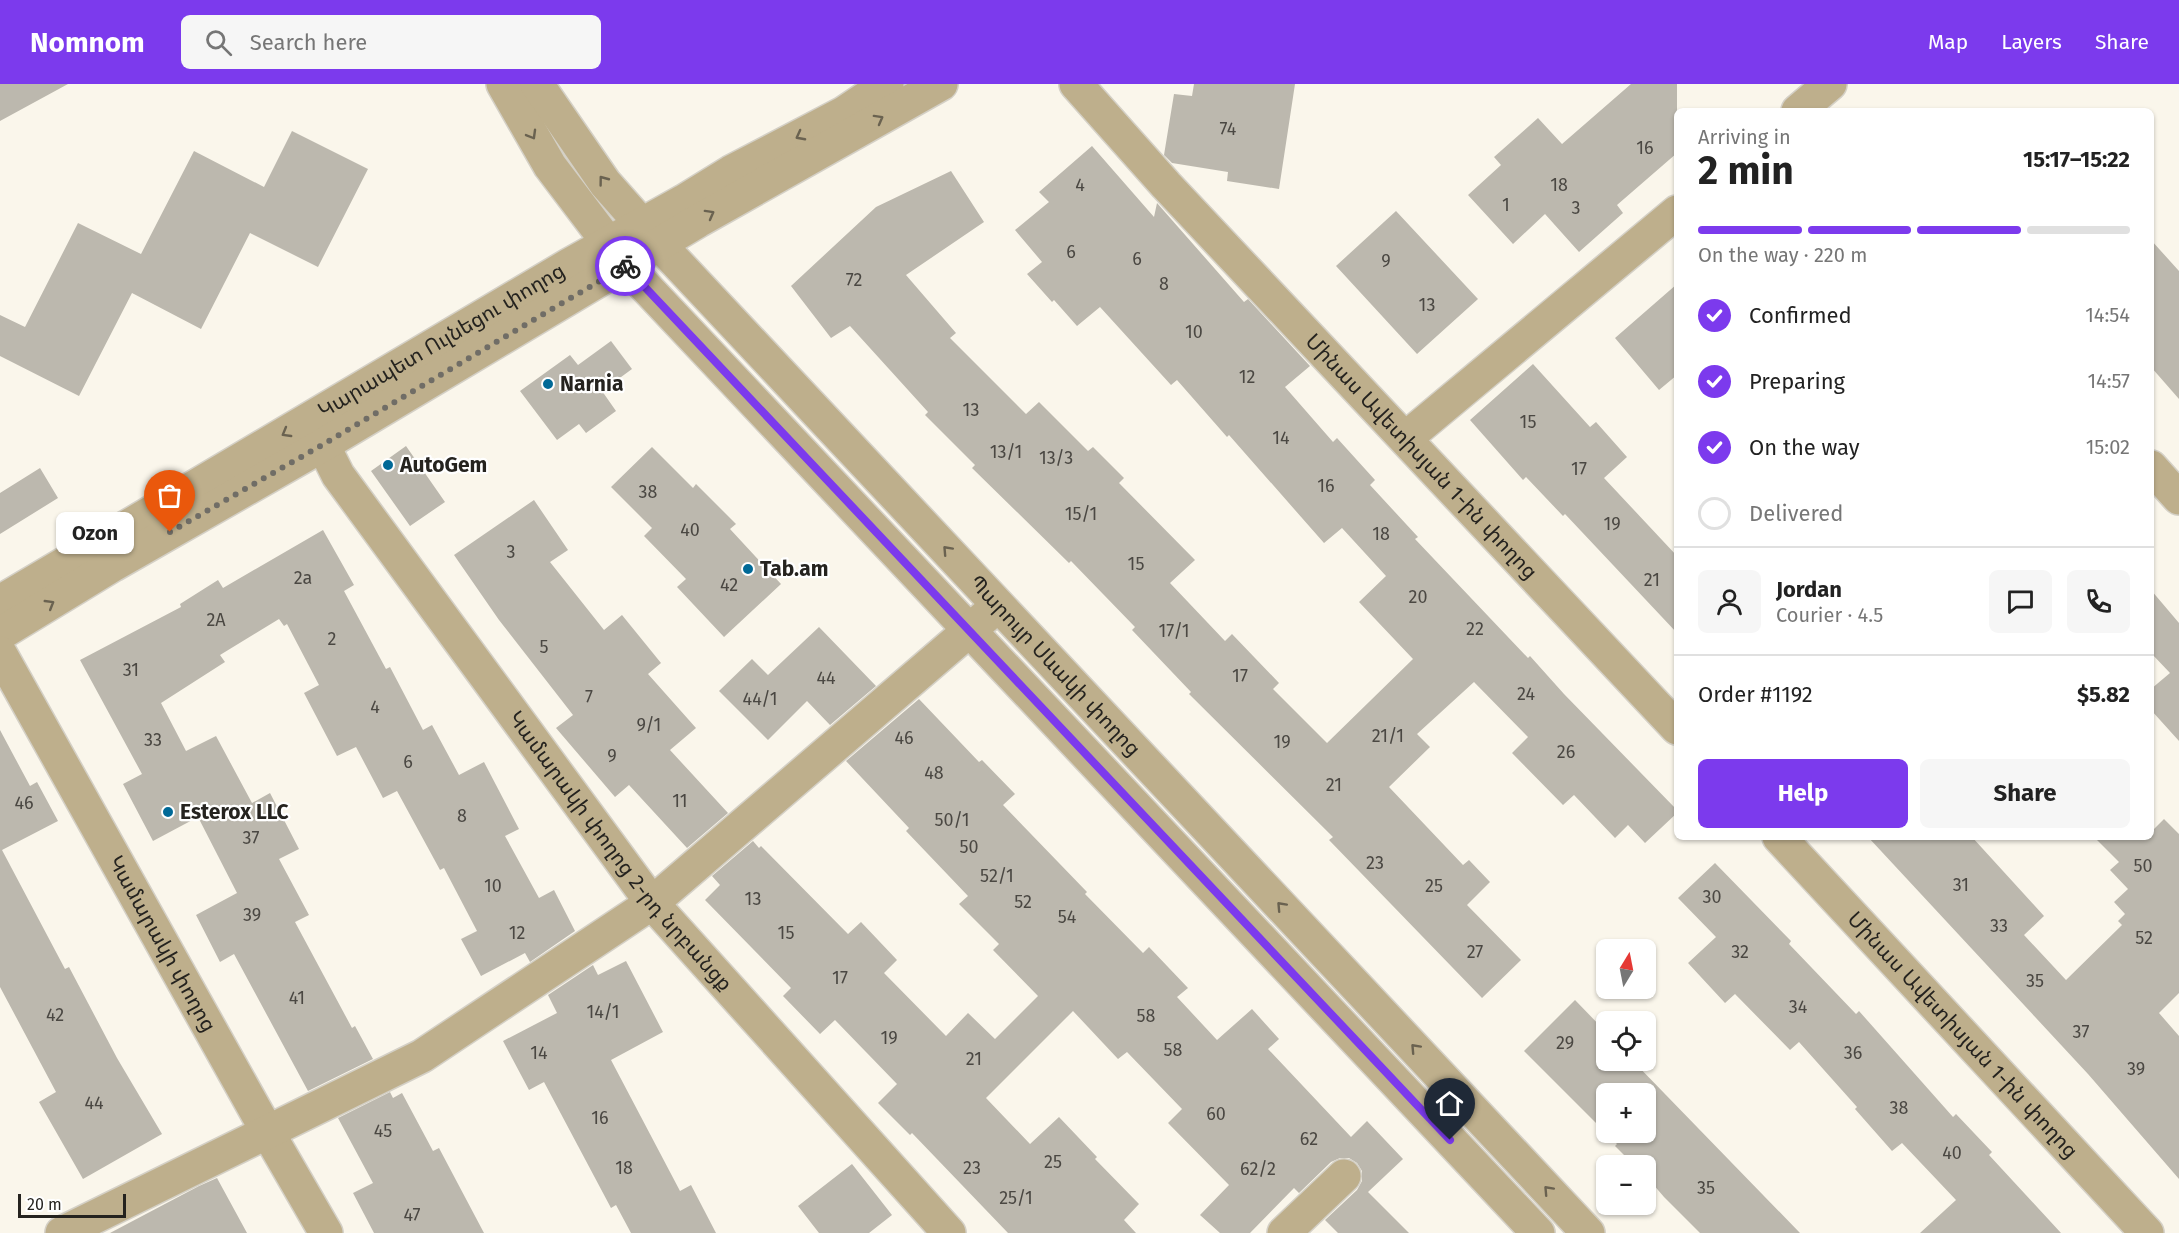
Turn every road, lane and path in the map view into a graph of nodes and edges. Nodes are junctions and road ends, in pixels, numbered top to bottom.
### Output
1 (503, 84) edge
2 (537, 84) edge
3 (886, 84) edge
4 (941, 84) edge
5 (1076, 84) edge
6 (1674, 215) edge
7 (650, 234) junction
8 (616, 254) junction
9 (1406, 438) junction
10 (322, 445) junction
11 (2154, 470) edge
12 (2179, 498) edge
13 (0, 602) edge
14 (998, 605) junction
15 (970, 630) junction
16 (0, 634) edge
17 (0, 653) edge
18 (1674, 725) edge
19 (1782, 840) edge
20 (652, 903) junction
21 (267, 1131) junction
22 (1344, 1176) dead end
23 (62, 1233) edge
24 (326, 1233) edge
25 (948, 1233) edge
26 (1284, 1233) edge
27 (1538, 1233) edge
28 (1588, 1233) edge
29 (2147, 1233) edge

1 -> 8 street, Պարույր Սևակի փողոց
7 -> 2 street, Պարույր Սևակի փողոց
3 -> 7 street, Կարապետ Ուլնեցու փողոց
7 -> 4 street, Կարապետ Ուլնեցու փողոց
5 - 9 street, Մինաս Ավետիսյան 1-ին փողոց
6 - 9 street
7 - 8 street, Կարապետ Ուլնեցու փողոց
14 -> 7 street, Պարույր Սևակի փողոց
8 - 10 street, Կարապետ Ուլնեցու փողոց
8 -> 13 street, Կարապետ Ուլնեցու փողոց
8 - 15 street, Պարույր Սևակի փողոց
9 - 18 street, Մինաս Ավետիսյան 1-ին փողոց
16 -> 10 street, Կարապետ Ուլնեցու փողոց
10 - 20 street, Կամարակի փողոց 2-րդ նրբանցք
11 - 12 street
14 - 15 street
28 -> 14 street, Պարույր Սևակի փողոց
15 - 20 street
15 - 27 street, Պարույր Սևակի փողոց
17 - 21 street, Կամարակի փողոց
19 - 29 street, Մինաս Ավետիսյան 1-ին փողոց
20 - 21 street
20 - 25 street, Կամարակի փողոց 2-րդ նրբանցք
21 - 23 street
21 - 24 street, Կամարակի փողոց
22 - 26 street

